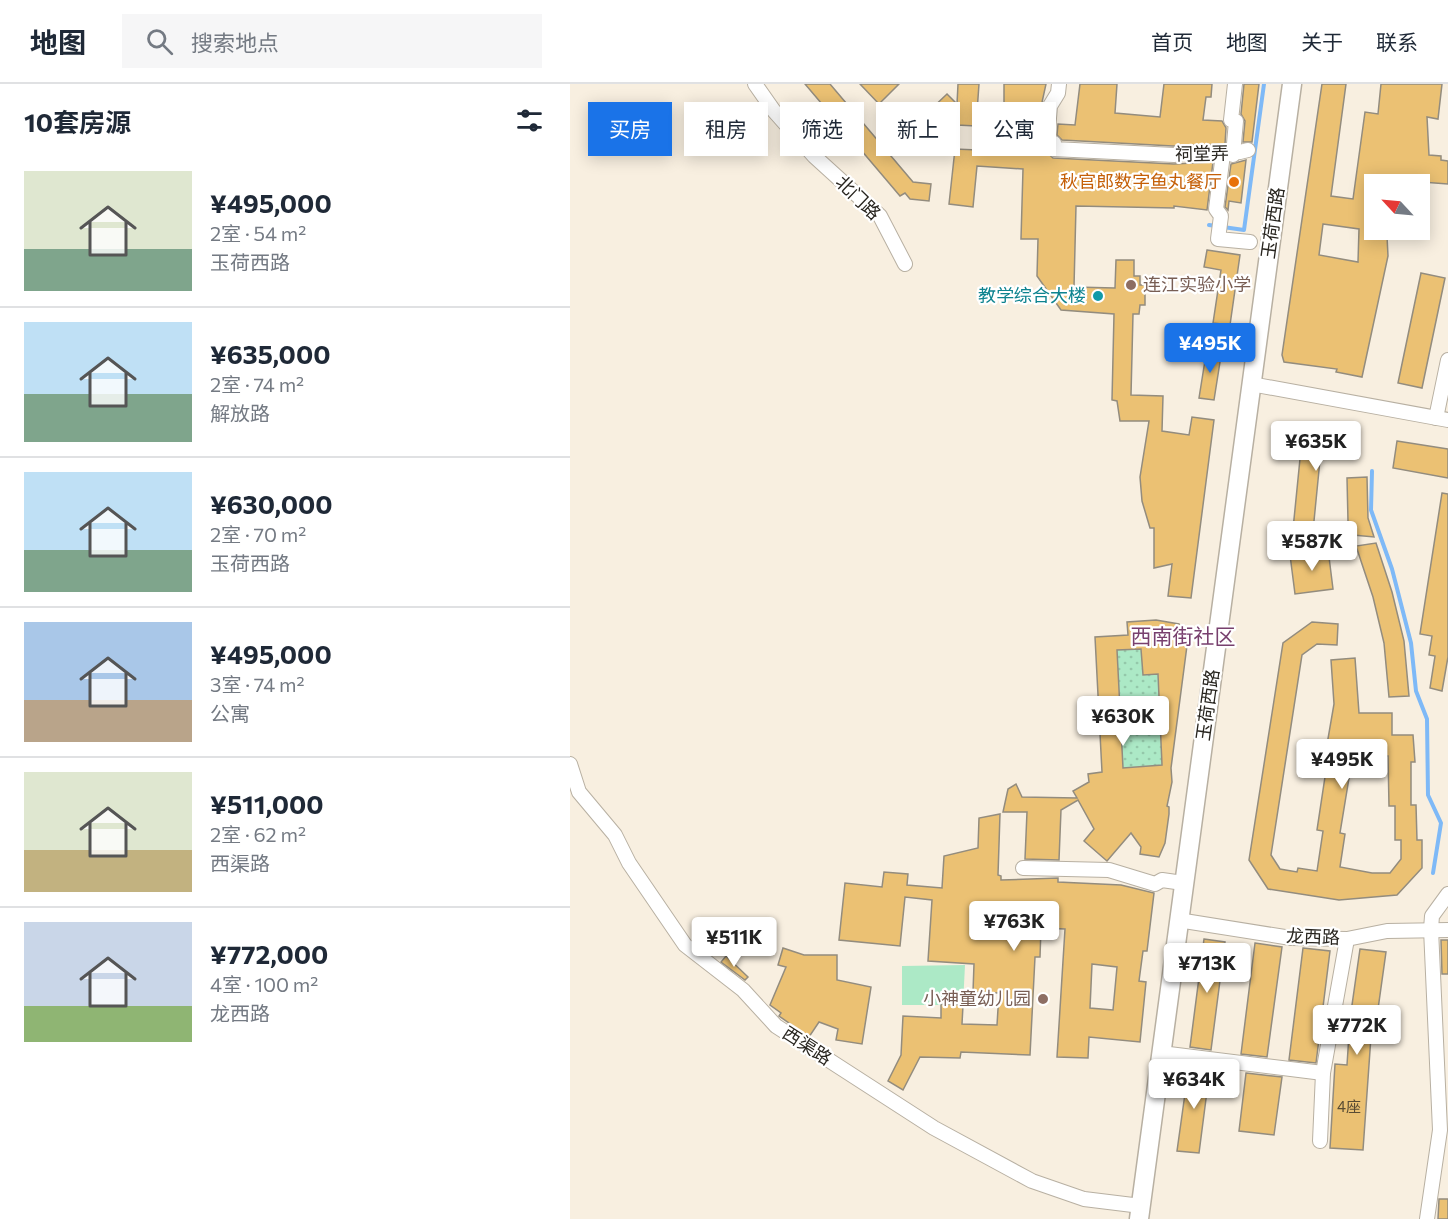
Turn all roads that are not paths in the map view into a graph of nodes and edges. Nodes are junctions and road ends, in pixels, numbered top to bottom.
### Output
1 (755, 84) edge
2 (1059, 84) edge
3 (1235, 84) edge
4 (1292, 84) edge
5 (1052, 102) edge
6 (1056, 149) edge
7 (1248, 150) dead end
8 (1228, 154) junction
9 (1250, 242) dead end
10 (905, 264) dead end
11 (1448, 360) edge
12 (1251, 384) junction
13 (1442, 419) edge
14 (570, 764) edge
15 (1023, 868) dead end
16 (1183, 883) junction
17 (1448, 894) edge
18 (1178, 920) junction
19 (1431, 929) junction
20 (1448, 930) edge
21 (1347, 939) junction
22 (1161, 1053) junction
23 (1323, 1073) junction
24 (1320, 1141) dead end
25 (1140, 1213) edge
26 (1427, 1219) edge

1 - 10 street, 北门路
2 - 5 street
3 - 8 street
4 - 12 main road, 玉荷西路
6 - 8 street, 祠堂弄
7 - 8 street, 祠堂弄
8 - 9 street
11 - 13 street
12 - 13 street
12 - 16 main road, 玉荷西路
14 - 25 street, 西渠路
15 - 16 street
16 - 18 main road, 玉荷西路
17 - 19 street
18 - 21 street, 龙西路
18 - 22 main road, 玉荷西路
19 - 20 street, 龙西路
19 - 21 street, 龙西路
19 - 26 street
21 - 23 street
22 - 23 street
22 - 25 main road, 玉荷西路
23 - 24 street

